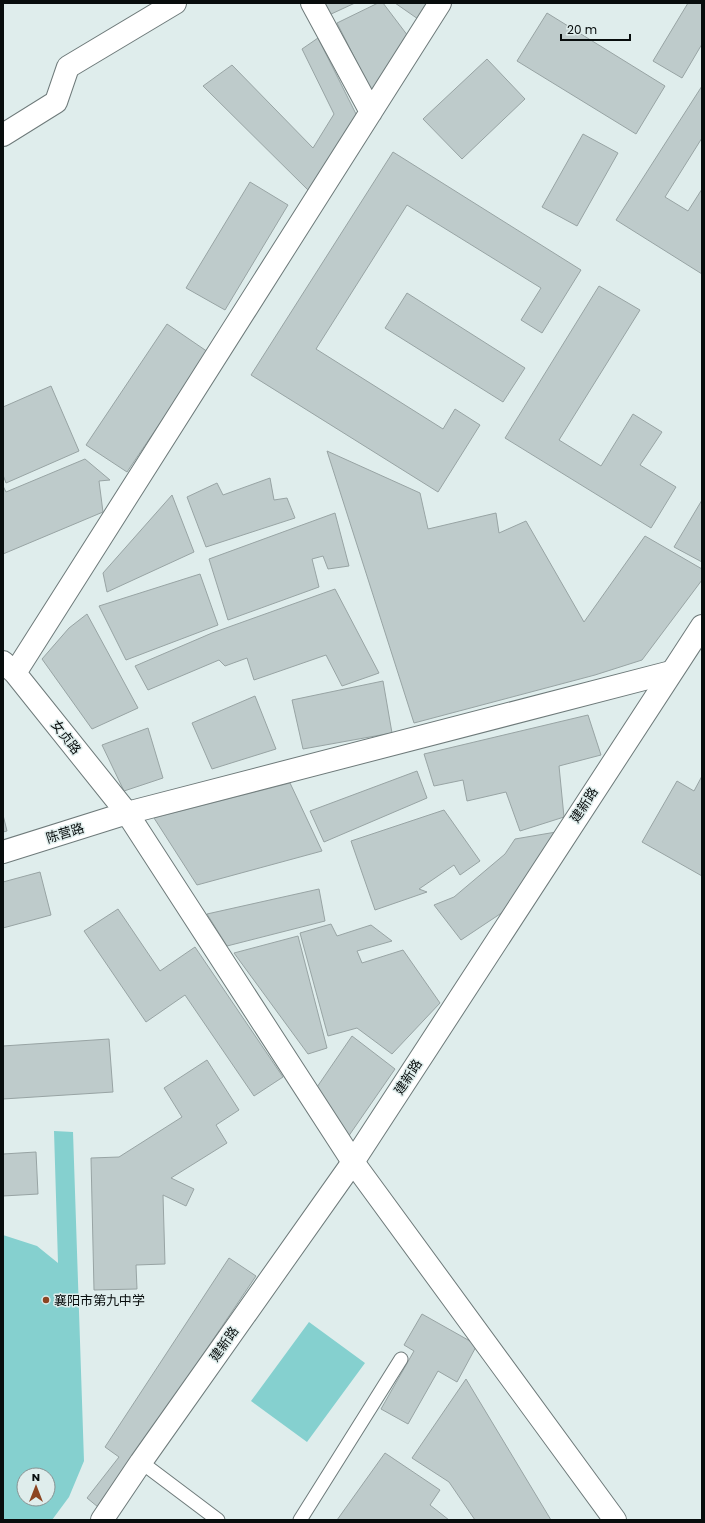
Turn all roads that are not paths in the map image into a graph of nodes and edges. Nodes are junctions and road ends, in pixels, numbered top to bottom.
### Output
1 (175, 3) edge
2 (312, 3) edge
3 (440, 3) edge
4 (371, 112) junction
5 (3, 135) edge
6 (702, 626) edge
7 (9, 667) edge
8 (671, 672) junction
9 (126, 813) junction
10 (3, 852) edge
11 (353, 1162) junction
12 (402, 1359) dead end
13 (141, 1462) junction
14 (102, 1520) edge
15 (218, 1520) edge
16 (300, 1520) edge
17 (615, 1520) edge

1 - 5 street
2 - 4 street
3 - 4 street
4 - 7 street
6 - 8 street, 建新路
7 - 9 street, 女贞路
8 - 9 street, 陈营路
8 - 11 street, 建新路
9 - 10 street, 陈营路
9 - 11 street, 女贞路
11 - 13 street, 建新路
11 - 17 street, 女贞路
12 - 16 lane
13 - 14 street, 建新路
13 - 15 lane

